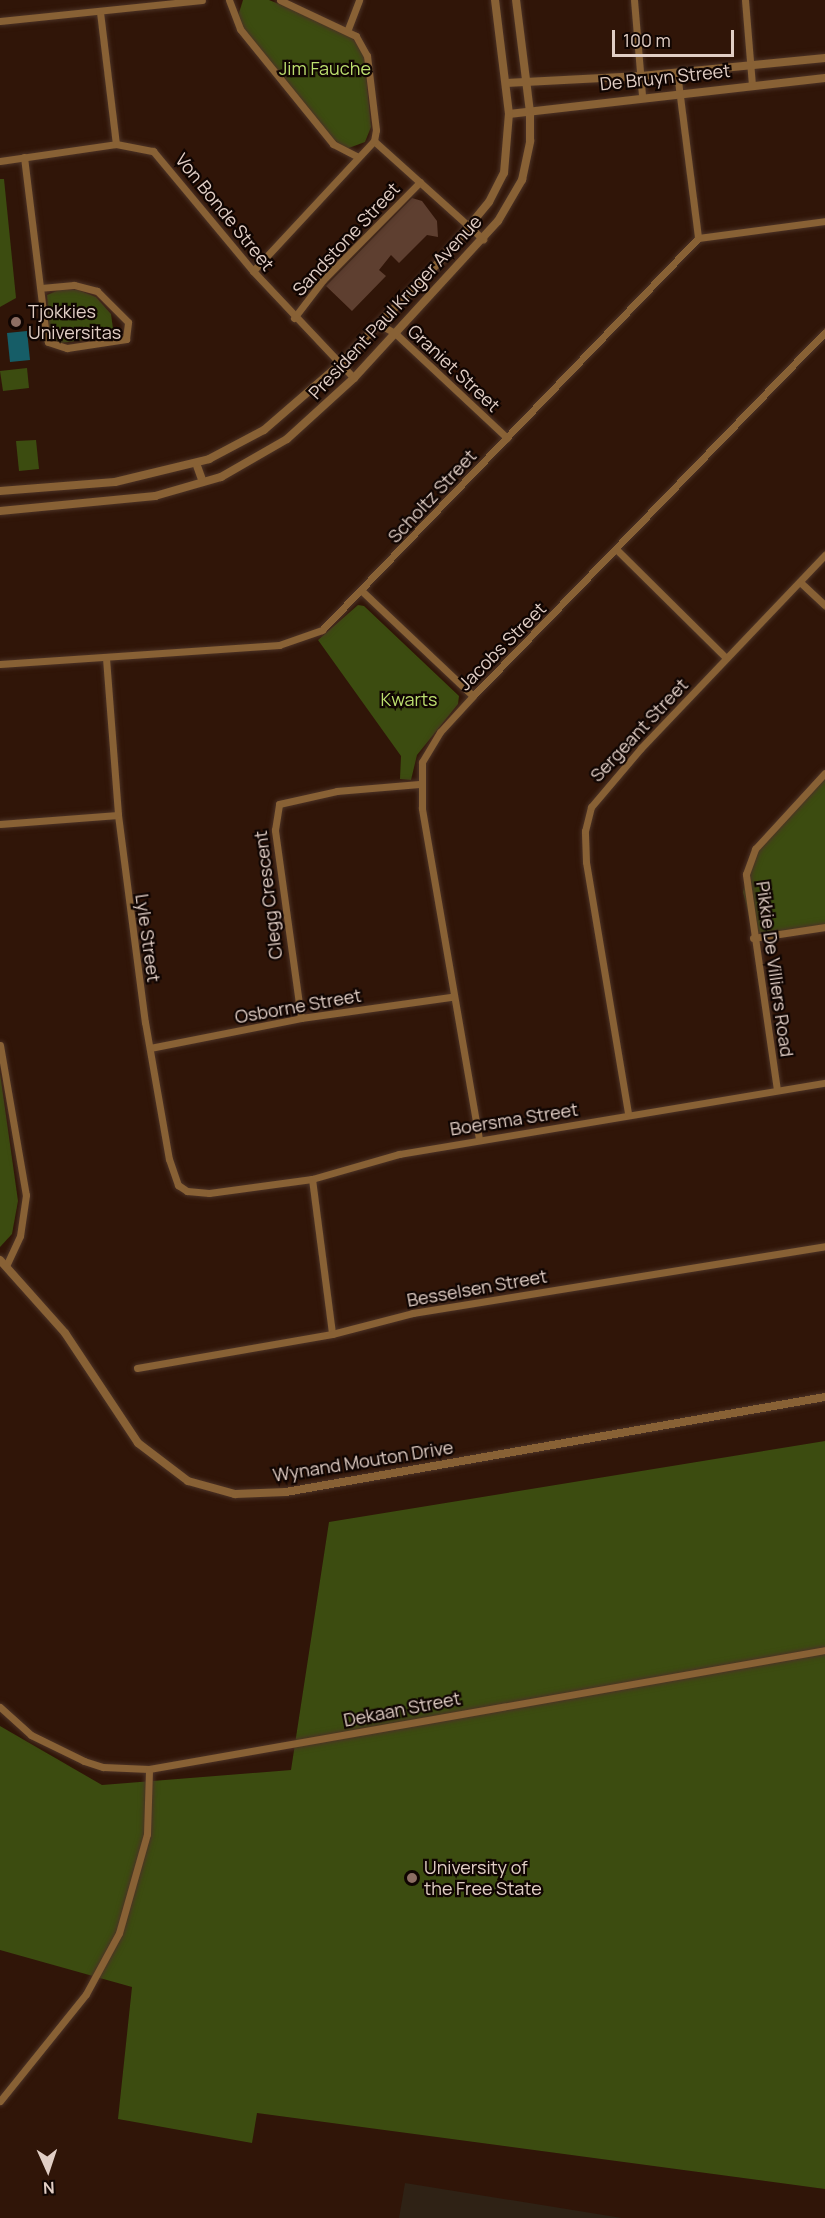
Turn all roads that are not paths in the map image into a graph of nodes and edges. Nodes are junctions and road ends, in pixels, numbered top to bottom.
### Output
1 (202, 0) edge
2 (229, 0) edge
3 (280, 0) edge
4 (359, 0) edge
5 (495, 0) edge
6 (516, 0) edge
7 (634, 0) edge
8 (745, 0) edge
9 (100, 12) junction
10 (0, 21) edge
11 (348, 29) junction
12 (825, 58) edge
13 (750, 66) junction
14 (677, 73) junction
15 (641, 76) junction
16 (825, 78) edge
17 (506, 83) junction
18 (529, 84) junction
19 (752, 85) junction
20 (680, 92) junction
21 (642, 96) junction
22 (530, 112) junction
23 (509, 114) junction
24 (374, 141) junction
25 (116, 144) junction
26 (357, 156) junction
27 (24, 157) junction
28 (0, 161) edge
29 (420, 182) junction
30 (825, 221) edge
31 (467, 229) junction
32 (698, 238) junction
33 (483, 239) junction
34 (253, 271) junction
35 (41, 288) junction
36 (294, 318) junction
37 (379, 324) junction
38 (825, 332) edge
39 (396, 334) junction
40 (339, 365) junction
41 (354, 378) junction
42 (507, 438) junction
43 (196, 463) junction
44 (203, 482) junction
45 (0, 491) edge
46 (0, 511) edge
47 (618, 551) junction
48 (825, 555) edge
49 (800, 582) junction
50 (363, 592) junction
51 (825, 605) edge
52 (106, 658) junction
53 (726, 658) junction
54 (0, 664) edge
55 (473, 696) junction
56 (825, 773) edge
57 (419, 784) junction
58 (118, 815) junction
59 (0, 824) edge
60 (825, 927) edge
61 (753, 938) junction
62 (451, 997) junction
63 (301, 1018) junction
64 (0, 1045) edge
65 (150, 1048) junction
66 (825, 1083) edge
67 (777, 1090) junction
68 (628, 1113) junction
69 (479, 1139) junction
70 (312, 1179) junction
71 (209, 1193) joint
72 (825, 1246) edge
73 (3, 1263) edge
74 (332, 1334) junction
75 (137, 1368) dead end
76 (825, 1397) edge
77 (825, 1650) edge
78 (0, 1707) edge
79 (149, 1769) junction
80 (0, 2101) edge

1 - 9 street
2 - 26 street
3 - 11 street
4 - 11 street
5 - 17 street, President Paul Kruger Avenue
6 - 18 street, President Paul Kruger Avenue
7 - 15 street
8 - 13 street
9 - 10 street
9 - 25 street
11 - 24 street
12 - 13 street, De Bruyn Street
13 - 14 street, De Bruyn Street
13 - 19 street
14 - 15 street, De Bruyn Street
14 - 20 street
15 - 18 street, De Bruyn Street
15 - 21 street
16 - 19 street, De Bruyn Street
17 - 18 street, De Bruyn Street
17 - 23 street, President Paul Kruger Avenue
18 - 22 street, President Paul Kruger Avenue
19 - 20 street, De Bruyn Street
20 - 21 street, De Bruyn Street
20 - 32 street
21 - 22 street, De Bruyn Street
22 - 23 street, De Bruyn Street
22 - 33 street, President Paul Kruger Avenue
23 - 31 street, President Paul Kruger Avenue
24 - 26 street
24 - 29 street
25 - 27 street, Von Bonde Street
25 - 34 street, Von Bonde Street
26 - 34 street
27 - 28 street, Von Bonde Street
27 - 35 street
29 - 31 street
29 - 36 street, Sandstone Street
30 - 32 street
31 - 33 street
31 - 37 street, President Paul Kruger Avenue
32 - 42 street, Scholtz Street
33 - 39 street, President Paul Kruger Avenue
34 - 36 street, Von Bonde Street
35 - 35 street
36 - 40 street, Von Bonde Street
37 - 39 street, Graniet Street
37 - 40 street, President Paul Kruger Avenue
38 - 47 street, Jacobs Street
39 - 41 street, President Paul Kruger Avenue
39 - 42 street, Graniet Street
40 - 41 street, Von Bonde Street
40 - 43 street, President Paul Kruger Avenue
41 - 44 street, President Paul Kruger Avenue
42 - 50 street, Scholtz Street
43 - 44 street
43 - 45 street, President Paul Kruger Avenue
44 - 46 street, President Paul Kruger Avenue
47 - 53 street
47 - 55 street, Jacobs Street
48 - 49 street, Sergeant Street
49 - 51 street
49 - 53 street, Sergeant Street
50 - 52 street, Scholtz Street
50 - 55 street
52 - 54 street, Scholtz Street
52 - 58 street, Lyle Street
53 - 68 street, Sergeant Street
55 - 57 street, Jacobs Street
56 - 61 street, Pikkie De Villiers Road
57 - 62 street, Jacobs Street
57 - 63 street, Clegg Crescent
58 - 59 street
58 - 65 street, Lyle Street
60 - 61 street
61 - 67 street, Pikkie De Villiers Road
62 - 63 street, Osborne Street
62 - 69 street, Jacobs Street
63 - 65 street, Osborne Street
64 - 73 street, Wynand Mouton Drive
65 - 71 street, Lyle Street
66 - 67 street, Boersma Street
67 - 68 street, Boersma Street
68 - 69 street, Boersma Street
69 - 70 street, Boersma Street
70 - 71 street, Boersma Street
70 - 74 street
72 - 74 street, Besselsen Street
73 - 76 street, Wynand Mouton Drive
74 - 75 street, Besselsen Street
77 - 79 street, Dekaan Street
78 - 79 street, Dekaan Street
79 - 80 street

